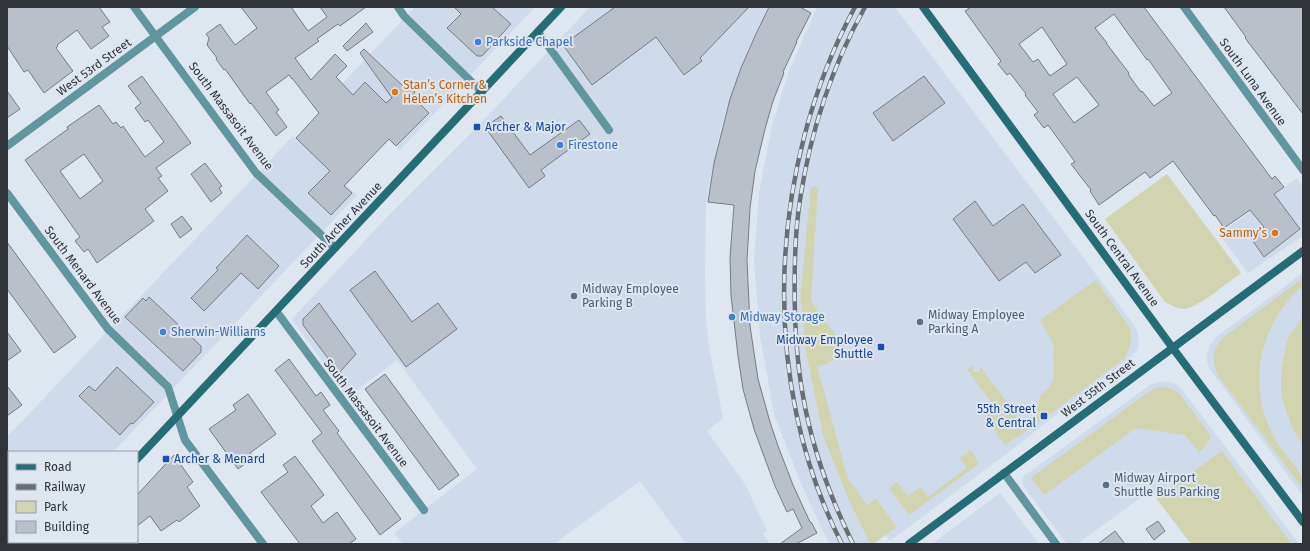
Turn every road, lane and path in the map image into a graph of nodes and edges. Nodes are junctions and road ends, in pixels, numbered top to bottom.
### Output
1 (134, 7) edge
2 (195, 7) edge
3 (398, 7) edge
4 (561, 7) edge
5 (1184, 7) edge
6 (927, 8) edge
7 (538, 32) junction
8 (156, 36) junction
9 (482, 92) junction
10 (610, 130) dead end
11 (7, 146) edge
12 (1303, 170) edge
13 (7, 193) edge
14 (335, 248) junction
15 (1303, 251) edge
16 (276, 311) junction
17 (1172, 347) junction
18 (178, 416) junction
19 (138, 458) edge
20 (1004, 473) junction
21 (424, 510) dead end
22 (1303, 522) edge
23 (262, 544) edge
24 (909, 544) edge
25 (1056, 544) edge

1 - 8 street, South Massasoit Avenue
2 - 8 street, West 53rd Street
3 - 9 street
4 - 7 main road, South Archer Avenue
5 - 12 street, South Luna Avenue
6 - 17 main road, South Central Avenue
7 - 9 main road, South Archer Avenue
7 - 10 street
8 - 11 street, West 53rd Street
8 - 14 street, South Massasoit Avenue
9 - 14 main road, South Archer Avenue
13 - 18 street, South Menard Avenue
14 - 16 main road, South Archer Avenue
15 - 17 main road, West 55th Street
16 - 18 main road, South Archer Avenue
16 - 21 street, South Massasoit Avenue
17 - 20 main road, West 55th Street
17 - 22 main road, South Central Avenue
18 - 19 main road, South Archer Avenue
18 - 23 street, South Menard Avenue
20 - 24 main road, West 55th Street
20 - 25 street

